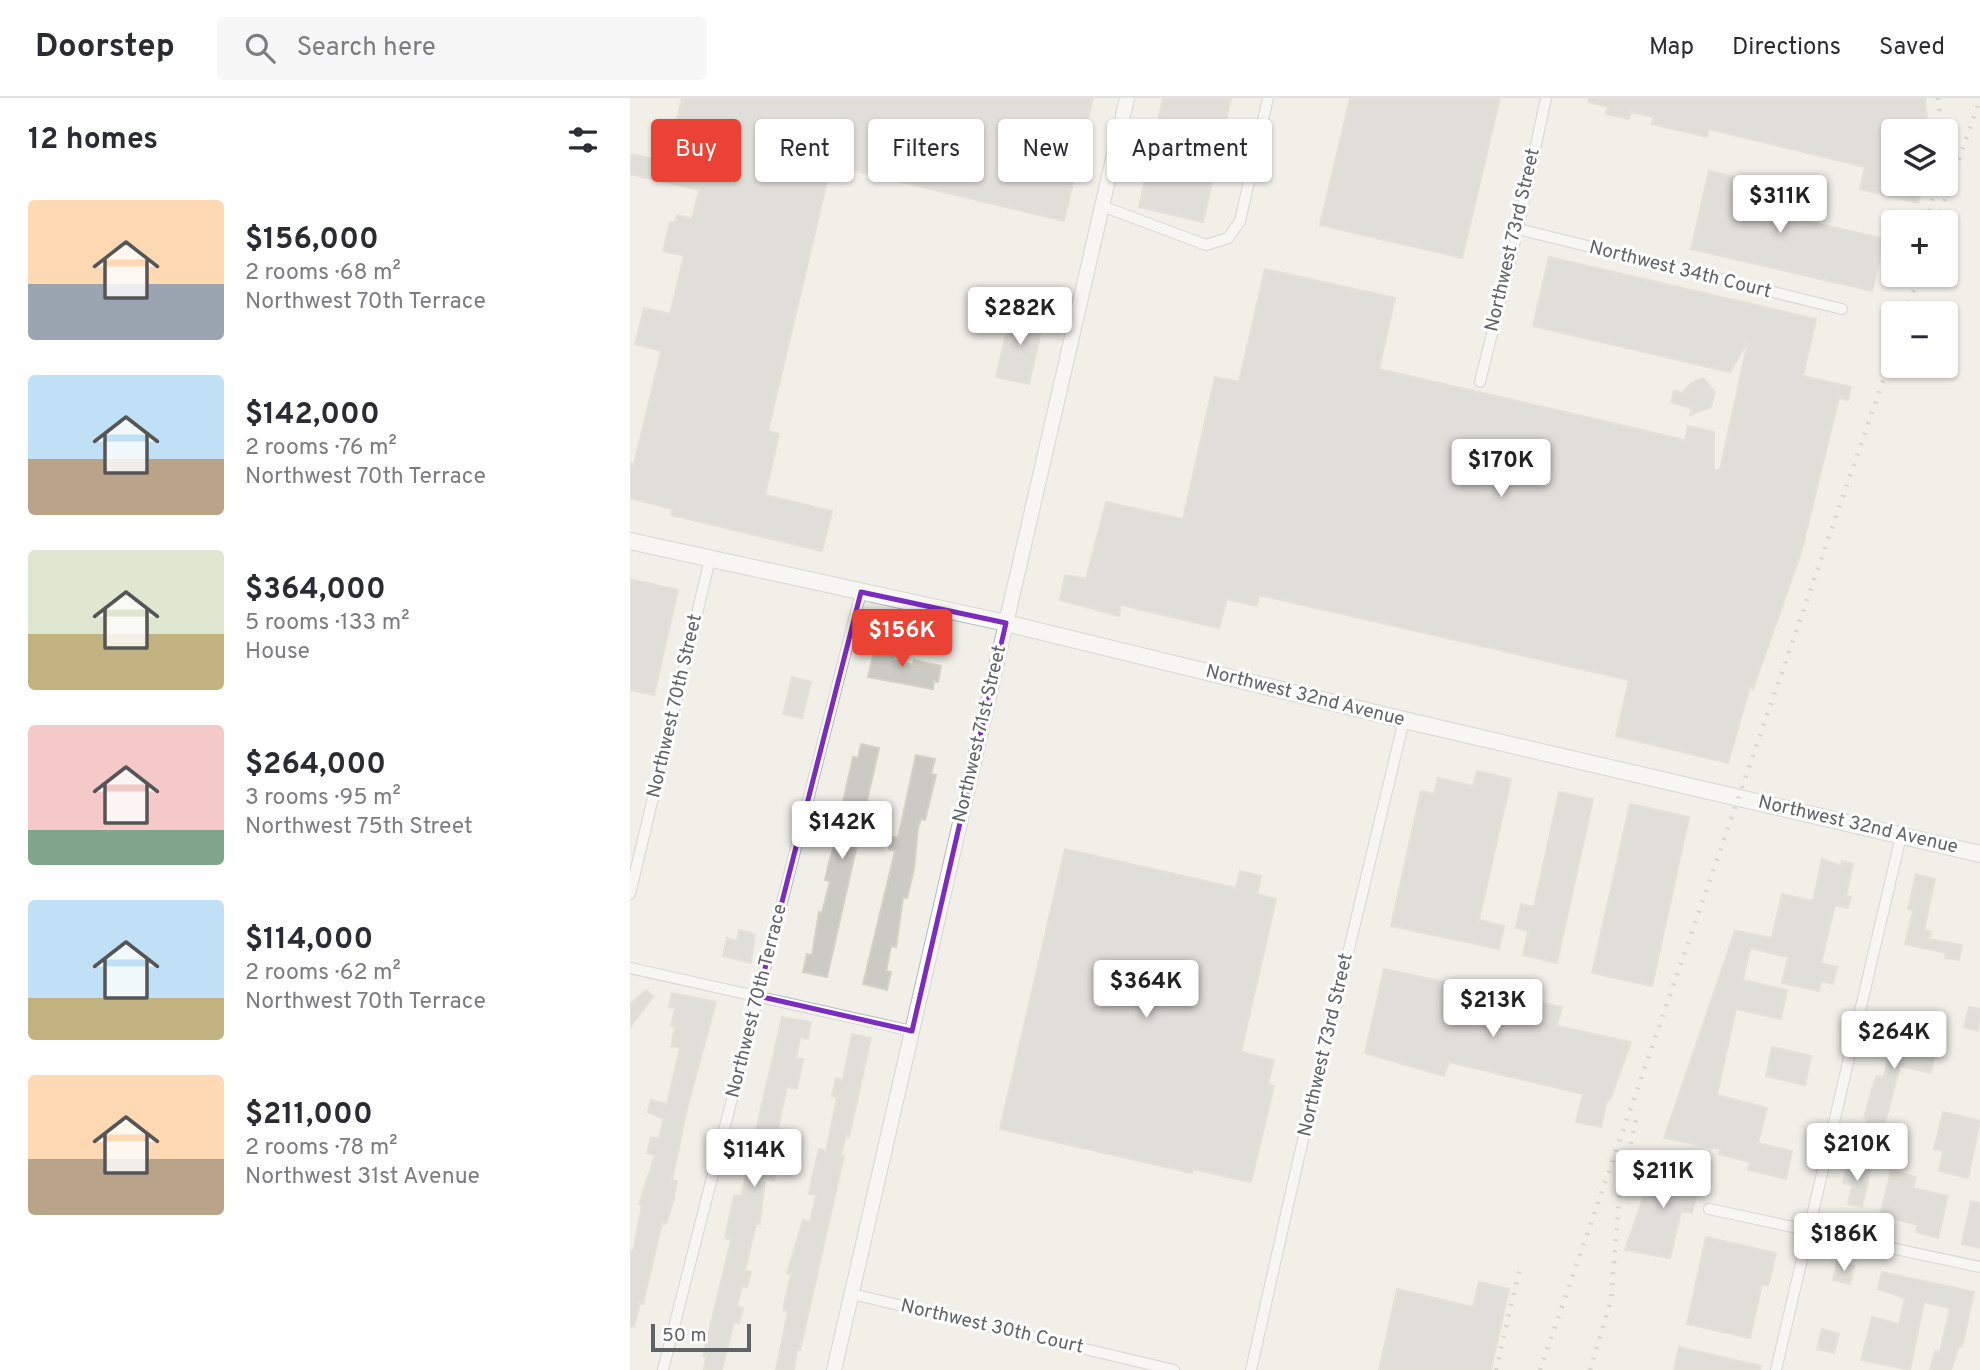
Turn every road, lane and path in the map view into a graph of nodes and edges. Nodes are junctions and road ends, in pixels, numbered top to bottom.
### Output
1 (1127, 98) edge
2 (1268, 98) edge
3 (1546, 98) edge
4 (1102, 206) junction
5 (1518, 229) junction
6 (1842, 309) dead end
7 (1480, 382) dead end
8 (630, 541) edge
9 (710, 559) junction
10 (861, 592) junction
11 (1006, 624) junction
12 (1404, 720) junction
13 (1901, 836) junction
14 (1980, 854) edge
15 (630, 894) edge
16 (630, 968) edge
17 (758, 996) junction
18 (912, 1031) junction
19 (1709, 1209) dead end
20 (1808, 1232) junction
21 (1980, 1267) edge
22 (852, 1294) junction
23 (663, 1370) edge
24 (834, 1370) edge
25 (1174, 1370) edge
26 (1251, 1370) edge
27 (1776, 1370) edge

1 - 4 street, Northwest 71st Street
2 - 4 street
3 - 5 street, Northwest 73rd Street
4 - 11 street, Northwest 71st Street
5 - 6 street, Northwest 34th Court
5 - 7 street, Northwest 73rd Street
8 - 9 main road, Northwest 32nd Avenue
9 - 10 main road, Northwest 32nd Avenue
9 - 15 street, Northwest 70th Street
10 - 11 main road, Northwest 32nd Avenue
10 - 17 street, Northwest 70th Terrace
11 - 12 main road, Northwest 32nd Avenue
11 - 18 street, Northwest 71st Street
12 - 13 main road, Northwest 32nd Avenue
12 - 26 street, Northwest 73rd Street
13 - 14 main road, Northwest 32nd Avenue
13 - 20 street
16 - 17 street
17 - 18 street
17 - 23 street, Northwest 70th Terrace
18 - 22 street, Northwest 71st Street
19 - 20 street
20 - 21 street
20 - 27 street
22 - 24 street, Northwest 71st Street
22 - 25 street, Northwest 30th Court

